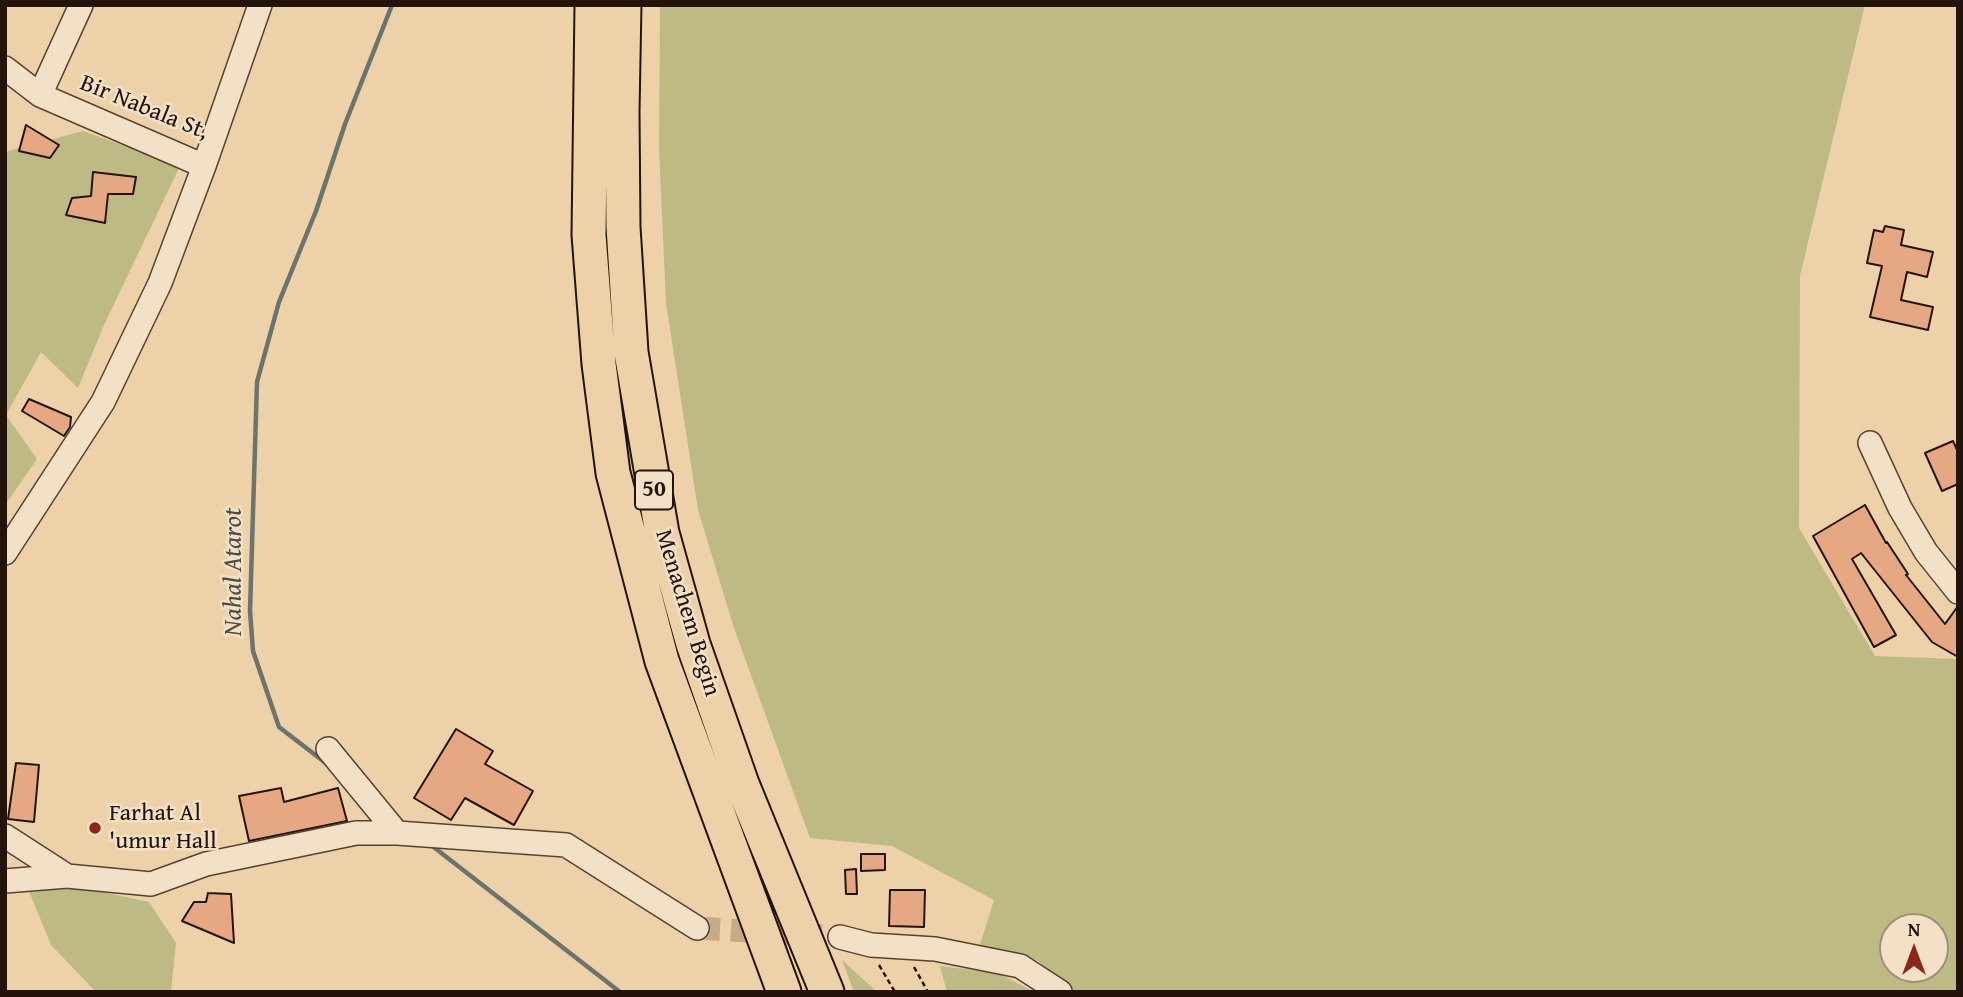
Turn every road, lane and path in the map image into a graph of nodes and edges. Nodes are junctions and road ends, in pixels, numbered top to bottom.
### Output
1 (81, 5) edge
2 (260, 5) edge
3 (592, 5) edge
4 (624, 5) edge
5 (7, 73) edge
6 (40, 94) junction
7 (204, 166) junction
8 (1870, 443) dead end
9 (5, 553) edge
10 (1958, 592) edge
11 (328, 749) dead end
12 (397, 833) junction
13 (5, 836) edge
14 (67, 876) junction
15 (5, 881) edge
16 (745, 926) dead end
17 (697, 928) tunnel mouth
18 (840, 937) tunnel mouth
19 (871, 945) junction
20 (902, 947) junction
21 (769, 992) edge
22 (784, 992) edge
23 (827, 992) edge
24 (895, 992) edge
25 (928, 992) edge
26 (1060, 992) edge

1 - 6 street, Bir Nabala St,
2 - 7 street, Bir Nabala St,
3 - 22 highway, Menachem Begin / 50
4 - 23 highway, Menachem Begin / 50
5 - 6 street
6 - 7 street, Bir Nabala St,
7 - 9 street
8 - 10 street
11 - 12 street
12 - 14 street
12 - 17 street
13 - 14 street
14 - 15 street
16 - 21 street
18 - 19 street
19 - 20 street
19 - 24 path
20 - 25 path
20 - 26 street

